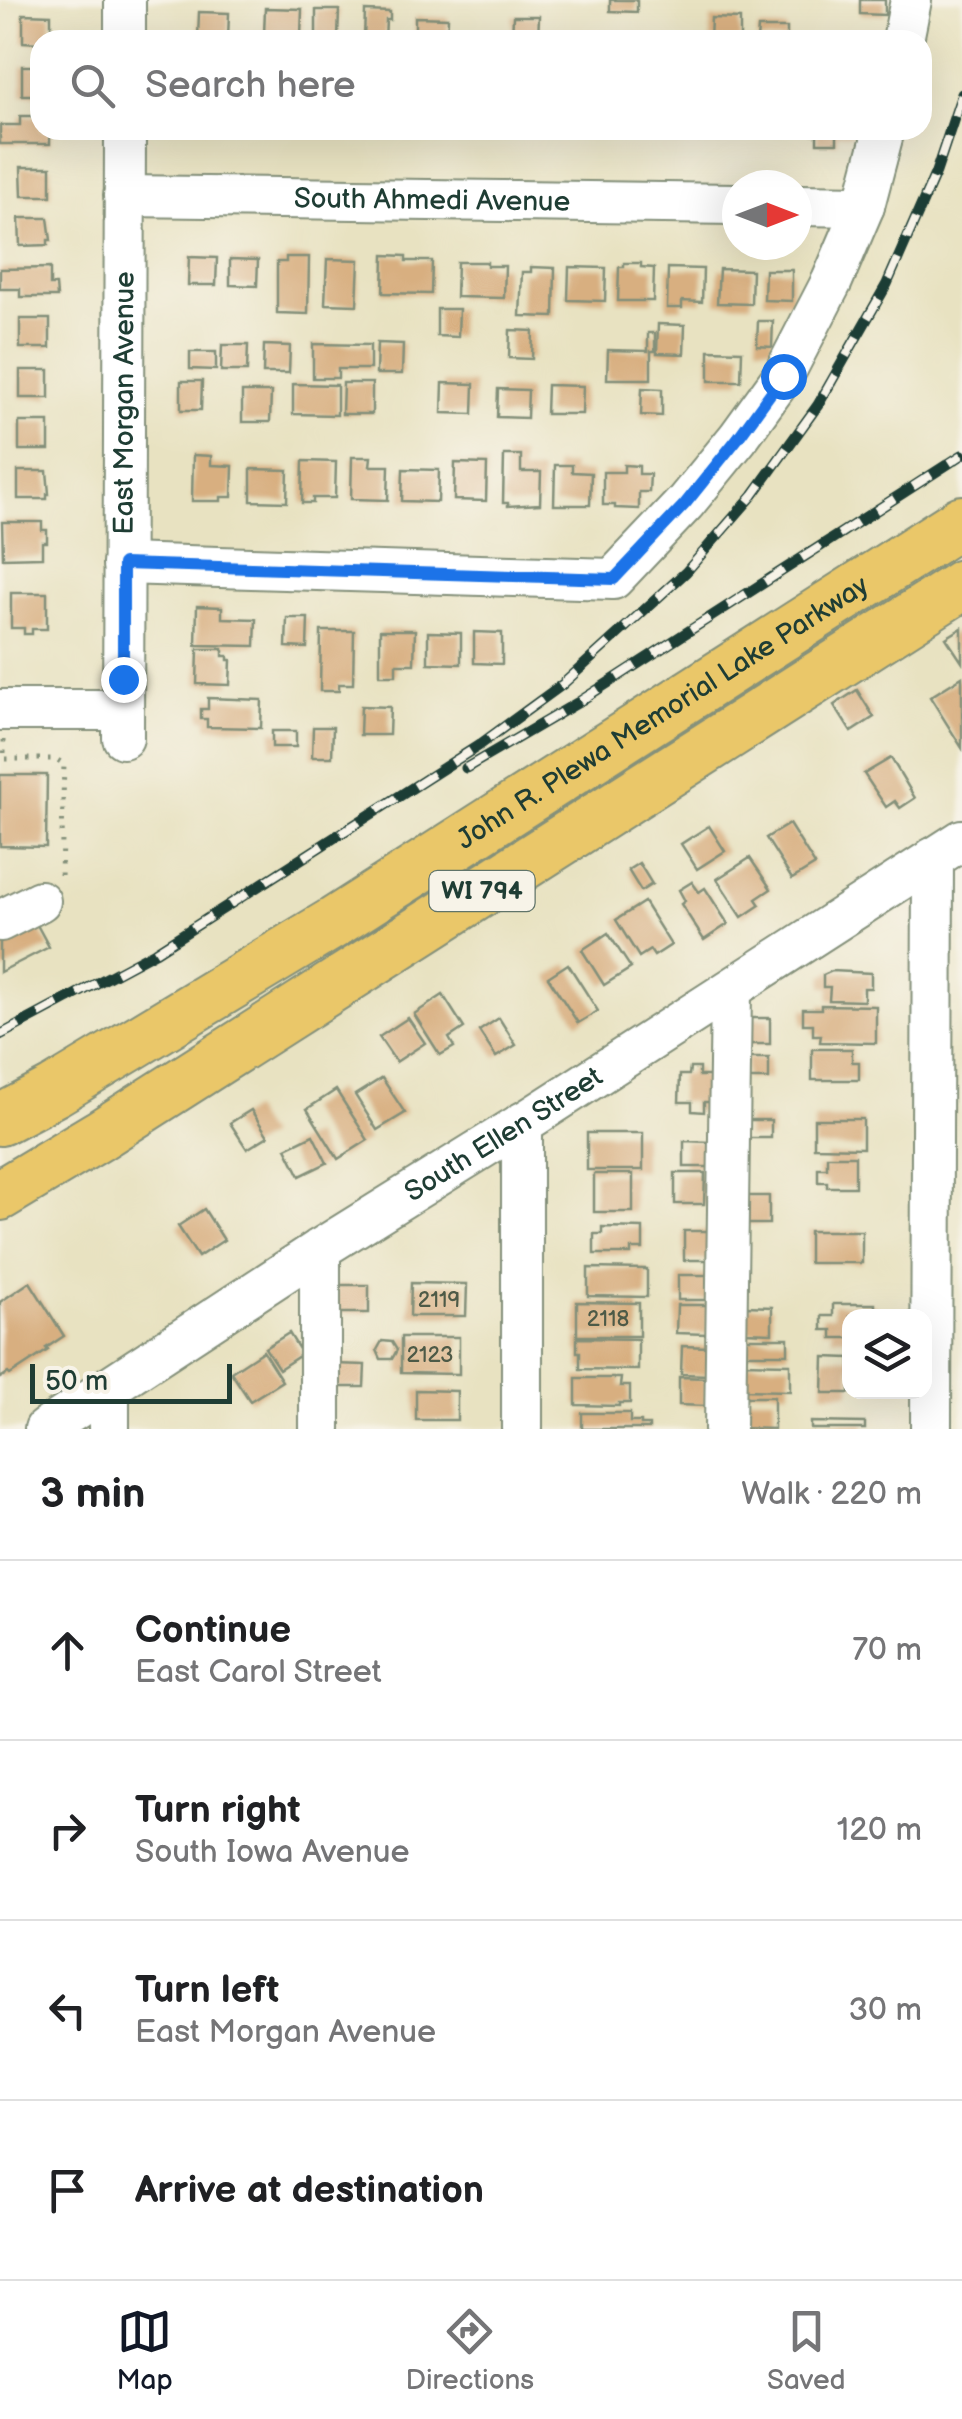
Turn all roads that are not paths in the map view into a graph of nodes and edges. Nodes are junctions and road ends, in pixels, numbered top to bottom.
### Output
1 (125, 0) edge
2 (911, 0) edge
3 (125, 30) edge
4 (905, 30) edge
5 (124, 140) edge
6 (881, 140) edge
7 (124, 196) junction
8 (722, 204) edge
9 (812, 205) edge
10 (864, 206) junction
11 (962, 521) edge
12 (123, 564) junction
13 (962, 585) edge
14 (2, 710) edge
15 (947, 849) edge
16 (40, 901) road end
17 (0, 921) edge
18 (731, 990) junction
19 (948, 1043) edge
20 (0, 1120) edge
21 (522, 1123) junction
22 (0, 1195) edge
23 (320, 1249) junction
24 (109, 1388) junction
25 (45, 1429) edge
26 (109, 1429) edge
27 (320, 1429) edge
28 (522, 1429) edge
29 (725, 1429) edge
30 (930, 1429) edge

1 - 3 street
2 - 4 street
5 - 7 street, East Morgan Avenue
6 - 10 street
7 - 8 street, South Ahmedi Avenue
7 - 12 street, East Morgan Avenue
9 - 10 street
10 - 12 street
11 - 20 main road, John R. Plewa Memorial Lake Parkway / WI 794
12 - 14 street, East Morgan Avenue
13 - 22 main road, John R. Plewa Memorial Lake Parkway / WI 794
15 - 18 street, South Ellen Street
15 - 19 street
16 - 17 street
18 - 21 street, South Ellen Street
18 - 29 street
19 - 30 street
21 - 23 street, South Ellen Street
21 - 28 street
23 - 24 street, South Ellen Street
23 - 27 street
24 - 25 street, South Ellen Street
24 - 26 street

